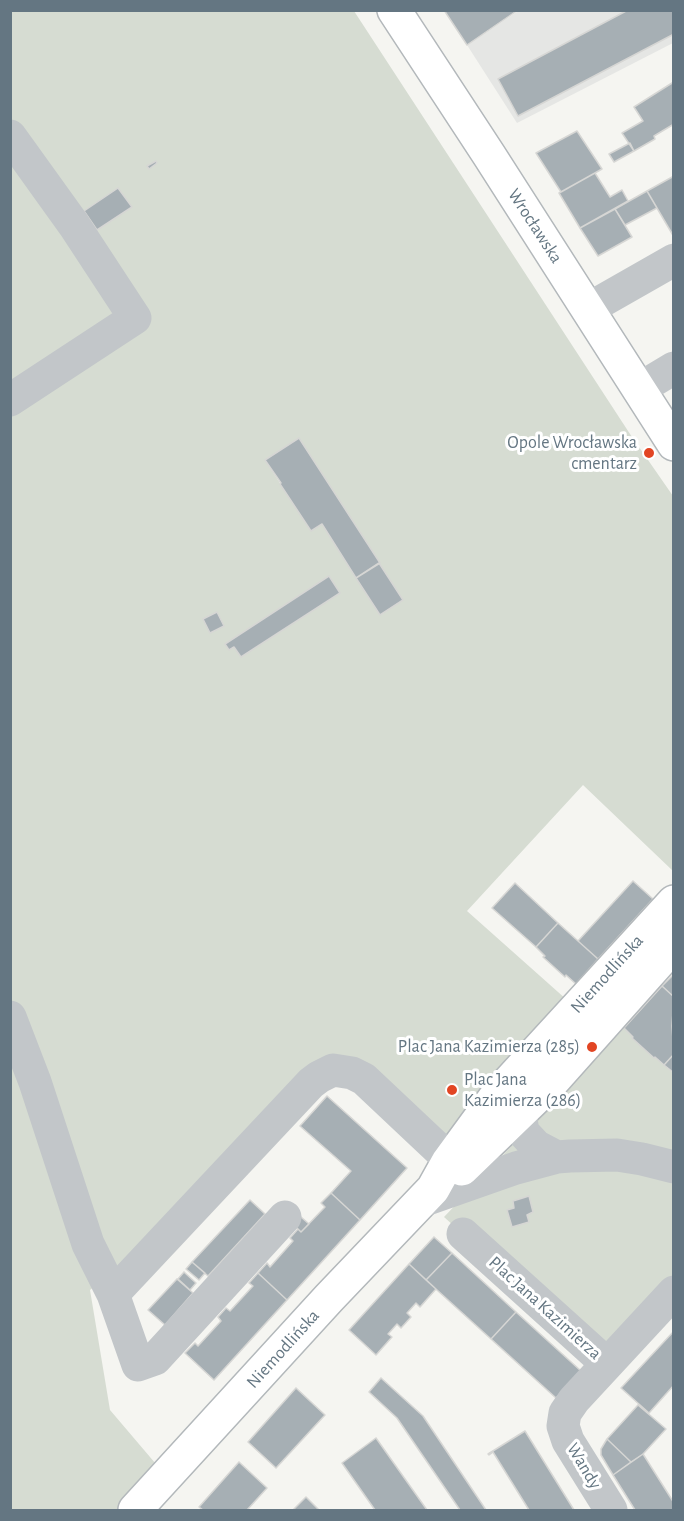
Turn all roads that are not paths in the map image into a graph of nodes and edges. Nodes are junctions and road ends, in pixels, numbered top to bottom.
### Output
1 (394, 10) edge
2 (10, 136) edge
3 (674, 260) edge
4 (588, 309) junction
5 (674, 368) edge
6 (639, 389) junction
7 (10, 400) edge
8 (674, 444) edge
9 (674, 902) edge
10 (674, 945) edge
11 (10, 1017) edge
12 (520, 1113) junction
13 (557, 1157) junction
14 (450, 1160) junction
15 (674, 1167) edge
16 (428, 1195) junction
17 (285, 1217) dead end
18 (463, 1234) dead end
19 (674, 1292) edge
20 (113, 1294) junction
21 (607, 1364) junction
22 (135, 1510) edge
23 (611, 1510) edge

1 - 4 main road, Wrocławska
2 - 7 street
3 - 4 street
4 - 6 main road, Wrocławska
5 - 6 street
6 - 8 main road, Wrocławska
9 - 14 main road, Niemodlińska
10 - 12 main road, Niemodlińska
11 - 20 street
12 - 13 street
12 - 16 main road, Niemodlińska
13 - 15 street
13 - 16 street
14 - 16 main road, Niemodlińska
14 - 20 street
16 - 22 main road, Niemodlińska
17 - 20 street
18 - 21 street, Plac Jana Kazimierza
19 - 21 street, Plac Jana Kazimierza
21 - 23 street, Wandy

